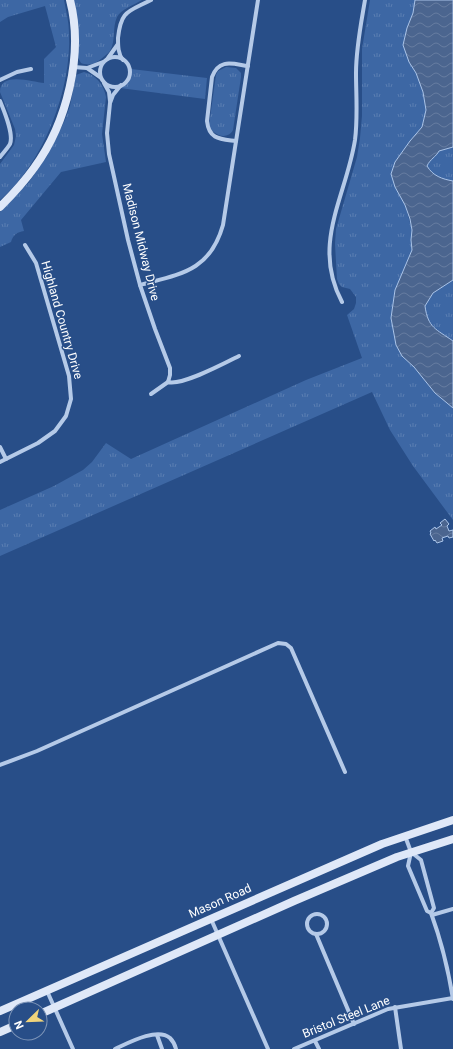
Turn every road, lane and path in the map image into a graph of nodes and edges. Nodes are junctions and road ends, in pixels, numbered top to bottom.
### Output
1 (70, 0) edge
2 (151, 0) edge
3 (258, 0) edge
4 (366, 0) edge
5 (118, 43) junction
6 (106, 60) junction
7 (124, 61) junction
8 (248, 66) junction
9 (73, 67) junction
10 (87, 68) junction
11 (31, 69) dead end
12 (0, 80) edge
13 (103, 80) junction
14 (122, 85) junction
15 (0, 101) edge
16 (110, 103) junction
17 (236, 141) junction
18 (0, 157) edge
19 (0, 207) edge
20 (25, 245) dead end
21 (140, 285) junction
22 (342, 302) dead end
23 (239, 356) dead end
24 (168, 382) junction
25 (151, 394) dead end
26 (0, 447) edge
27 (6, 459) junction
28 (0, 462) edge
29 (0, 765) edge
30 (345, 772) dead end
31 (453, 820) edge
32 (405, 836) junction
33 (453, 839) edge
34 (411, 852) junction
35 (453, 909) edge
36 (432, 914) junction
37 (211, 919) junction
38 (316, 934) junction
39 (218, 935) junction
40 (47, 991) junction
41 (453, 998) edge
42 (394, 1007) junction
43 (55, 1008) junction
44 (0, 1011) edge
45 (48, 1011) edge
46 (354, 1024) junction
47 (157, 1035) junction
48 (315, 1040) junction
49 (73, 1049) edge
50 (116, 1049) edge
51 (162, 1049) edge
52 (176, 1049) edge
53 (268, 1049) edge
54 (294, 1049) edge
55 (319, 1049) edge
56 (401, 1049) edge

1 - 9 main road
2 - 5 street
3 - 8 street
4 - 22 street
5 - 6 street
5 - 7 street
6 - 7 street
6 - 10 street
6 - 13 street
7 - 14 street
8 - 17 street
8 - 17 street
9 - 10 street
9 - 19 main road
10 - 13 street
11 - 12 street
13 - 14 street
13 - 16 street, Madison Midway Drive
14 - 16 street, Madison Midway Drive
15 - 18 street
16 - 21 street, Madison Midway Drive
17 - 21 street
20 - 27 street, Highland Country Drive
21 - 24 street, Madison Midway Drive
23 - 24 street
24 - 25 street
26 - 27 street
27 - 28 street, Highland Country Drive
29 - 30 street
31 - 32 main road, Mason Road
32 - 34 street
32 - 37 main road, Mason Road
33 - 34 main road
34 - 36 street
34 - 36 street
34 - 39 main road
35 - 36 street
36 - 41 street
37 - 39 street
37 - 40 main road, Mason Road
38 - 38 street
38 - 46 street
39 - 43 main road
39 - 53 street
40 - 43 street
40 - 44 main road, Mason Road
41 - 42 street, Bristol Steel Lane
42 - 46 street, Bristol Steel Lane
42 - 56 street
43 - 45 main road
43 - 49 street
46 - 48 street, Bristol Steel Lane
47 - 50 street
47 - 51 street
47 - 52 street
48 - 54 street, Bristol Steel Lane
48 - 55 street

